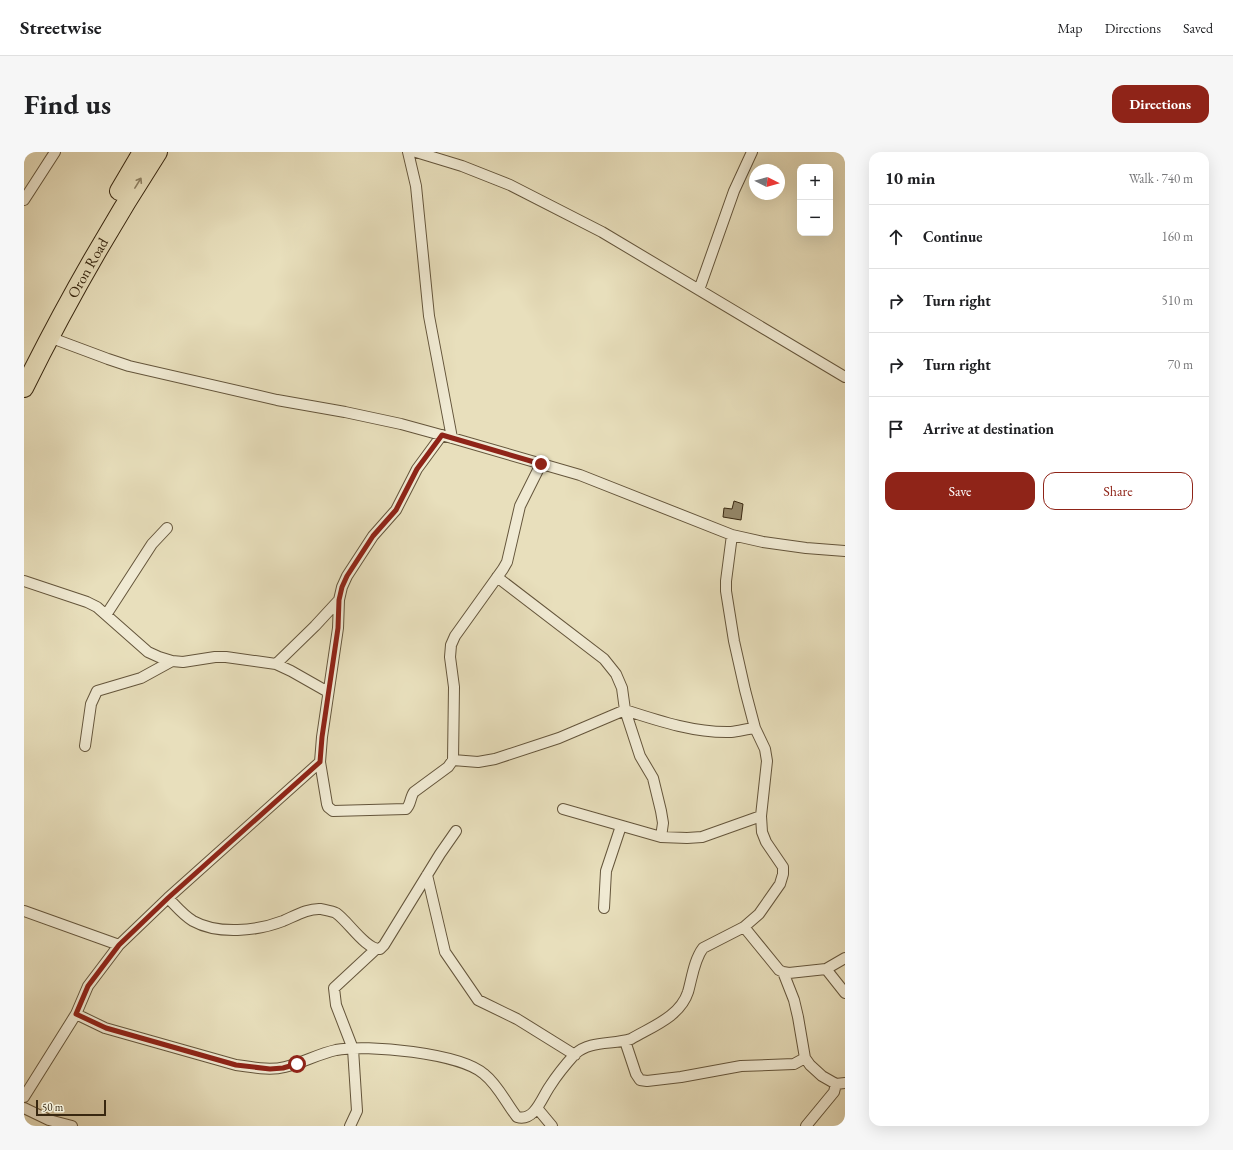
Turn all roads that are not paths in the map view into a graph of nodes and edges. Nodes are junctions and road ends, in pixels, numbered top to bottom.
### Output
1 (55, 152) edge
2 (142, 152) edge
3 (158, 152) edge
4 (408, 152) edge
5 (416, 152) edge
6 (752, 152) edge
7 (24, 200) edge
8 (699, 290) junction
9 (49, 337) junction
10 (24, 362) edge
11 (845, 377) edge
12 (24, 388) edge
13 (442, 435) junction
14 (452, 438) junction
15 (541, 464) junction
16 (167, 528) dead end
17 (732, 535) junction
18 (845, 551) edge
19 (498, 578) junction
20 (24, 581) edge
21 (339, 600) junction
22 (106, 615) junction
23 (172, 661) junction
24 (276, 664) junction
25 (328, 692) junction
26 (625, 710) junction
27 (755, 728) junction
28 (85, 746) dead end
29 (453, 760) junction
30 (320, 762) junction
31 (563, 810) dead end
32 (761, 816) junction
33 (621, 826) junction
34 (456, 831) dead end
35 (661, 837) junction
36 (427, 875) junction
37 (168, 898) junction
38 (604, 908) dead end
39 (24, 911) edge
40 (744, 927) junction
41 (119, 945) junction
42 (376, 950) junction
43 (845, 958) edge
44 (826, 969) junction
45 (783, 972) junction
46 (845, 993) edge
47 (76, 1014) junction
48 (625, 1041) junction
49 (353, 1049) junction
50 (575, 1055) junction
51 (805, 1058) junction
52 (841, 1083) edge
53 (24, 1097) edge
54 (24, 1108) edge
55 (537, 1108) junction
56 (520, 1122) edge
57 (72, 1126) edge
58 (350, 1126) edge
59 (552, 1126) edge
60 (806, 1126) edge

1 - 7 street
2 - 10 highway
9 -> 3 highway, Oron Road
4 - 14 street
5 - 8 street
6 - 8 street
8 - 11 street
9 - 12 highway, Oron Road
9 - 13 street
13 - 14 street
13 - 21 street
14 - 15 street
15 - 17 street
15 - 19 street
16 - 22 street
17 - 18 street
17 - 27 street
19 - 26 street
19 - 29 street
20 - 22 street
21 - 24 street
21 - 25 street
22 - 23 street
23 - 24 street
23 - 28 street
24 - 25 street
25 - 30 street
26 - 27 street
26 - 29 street
26 - 35 street
27 - 32 street
29 - 30 street
30 - 37 street
31 - 33 street
32 - 35 street
32 - 40 street
33 - 35 street
33 - 38 street
34 - 36 street
36 - 42 street
36 - 50 street
37 - 41 street
37 - 42 street
39 - 41 street
40 - 45 street
40 - 48 street
41 - 47 street
42 - 49 street
43 - 44 street
44 - 45 street
44 - 46 street
45 - 51 street
47 - 49 street
47 - 53 street
48 - 50 street
48 - 51 street
49 - 56 street
49 - 58 street
50 - 55 street
51 - 52 street
52 - 60 street
54 - 57 street
55 - 56 street
55 - 59 street

